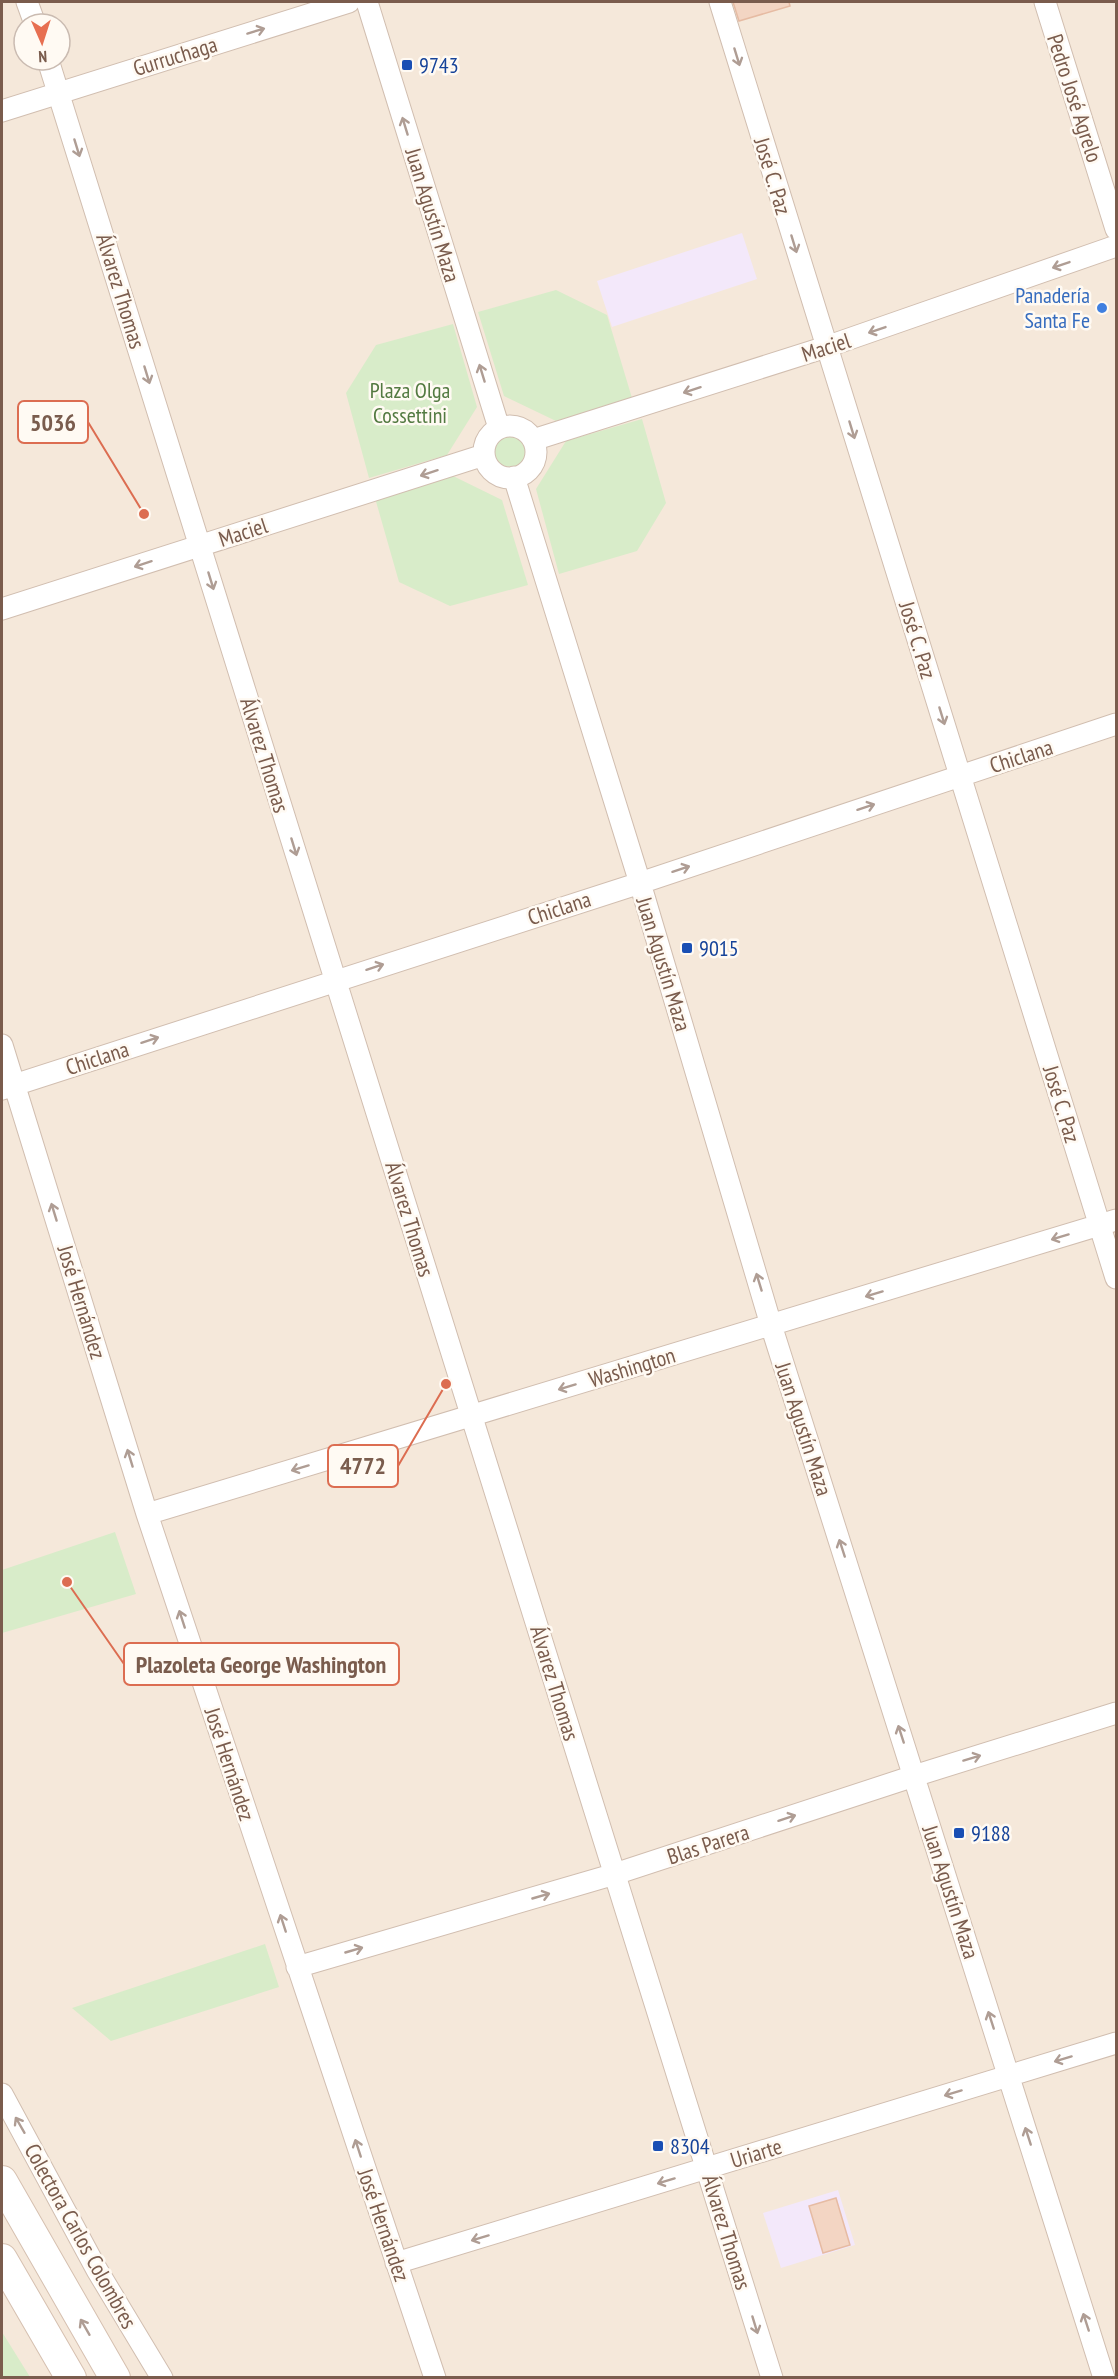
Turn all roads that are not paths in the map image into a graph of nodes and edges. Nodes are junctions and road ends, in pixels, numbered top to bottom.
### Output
1 (348, 2) edge
2 (367, 2) edge
3 (720, 2) edge
4 (1045, 2) edge
5 (52, 72) edge
6 (60, 92) junction
7 (2, 111) edge
8 (1116, 229) edge
9 (1116, 246) edge
10 (826, 347) junction
11 (499, 428) junction
12 (533, 440) junction
13 (484, 455) junction
14 (514, 477) junction
15 (200, 545) junction
16 (2, 609) edge
17 (1116, 724) edge
18 (960, 776) junction
19 (639, 883) junction
20 (336, 980) junction
21 (2, 1045) edge
22 (8, 1087) edge
23 (1108, 1223) edge
24 (1116, 1278) edge
25 (771, 1325) junction
26 (471, 1415) junction
27 (147, 1514) junction
28 (1116, 1713) edge
29 (914, 1776) junction
30 (615, 1874) junction
31 (297, 1967) junction
32 (1116, 2043) edge
33 (1009, 2076) junction
34 (2, 2094) edge
35 (707, 2169) junction
36 (2, 2181) edge
37 (2, 2259) edge
38 (396, 2263) junction
39 (1102, 2374) edge
40 (71, 2378) edge
41 (115, 2378) edge
42 (162, 2378) edge
43 (435, 2378) edge
44 (772, 2378) edge

6 -> 1 street, Gurruchaga
11 -> 2 street, Juan Agustín Maza
3 -> 10 street, José C. Paz
4 - 8 street, Pedro José Agrelo
5 - 6 street, Álvarez Thomas
6 - 7 street, Gurruchaga
6 -> 15 street, Álvarez Thomas
9 -> 10 street, Maciel
10 -> 12 street, Maciel
10 -> 18 street, José C. Paz
11 - 12 street
11 - 13 street
12 - 14 street
13 - 14 street
13 -> 15 street, Maciel
14 - 19 street, Juan Agustín Maza
15 -> 16 street, Maciel
15 -> 20 street, Álvarez Thomas
17 - 18 street, Chiclana
19 -> 18 street, Chiclana
18 - 23 street, José C. Paz
20 -> 19 street, Chiclana
25 -> 19 street, Juan Agustín Maza
22 -> 20 street, Chiclana
20 - 26 street, Álvarez Thomas
21 - 22 street, José Hernández
27 -> 22 street, José Hernández
23 - 24 street, José C. Paz
23 -> 25 street, Washington
25 -> 26 street, Washington
29 -> 25 street, Juan Agustín Maza
26 -> 27 street, Washington
26 - 30 street, Álvarez Thomas
31 -> 27 street, José Hernández
29 -> 28 street, Blas Parera
30 -> 29 street, Blas Parera
33 -> 29 street, Juan Agustín Maza
31 -> 30 street, Blas Parera
30 - 35 street, Álvarez Thomas
38 -> 31 street, José Hernández
32 -> 33 street, Uriarte
33 -> 35 street, Uriarte
39 -> 33 street, Juan Agustín Maza
42 -> 34 street, Colectora Carlos Colombres
35 -> 38 street, Uriarte
35 -> 44 street, Álvarez Thomas
41 -> 36 main road
37 - 40 main road
38 - 43 street, José Hernández

